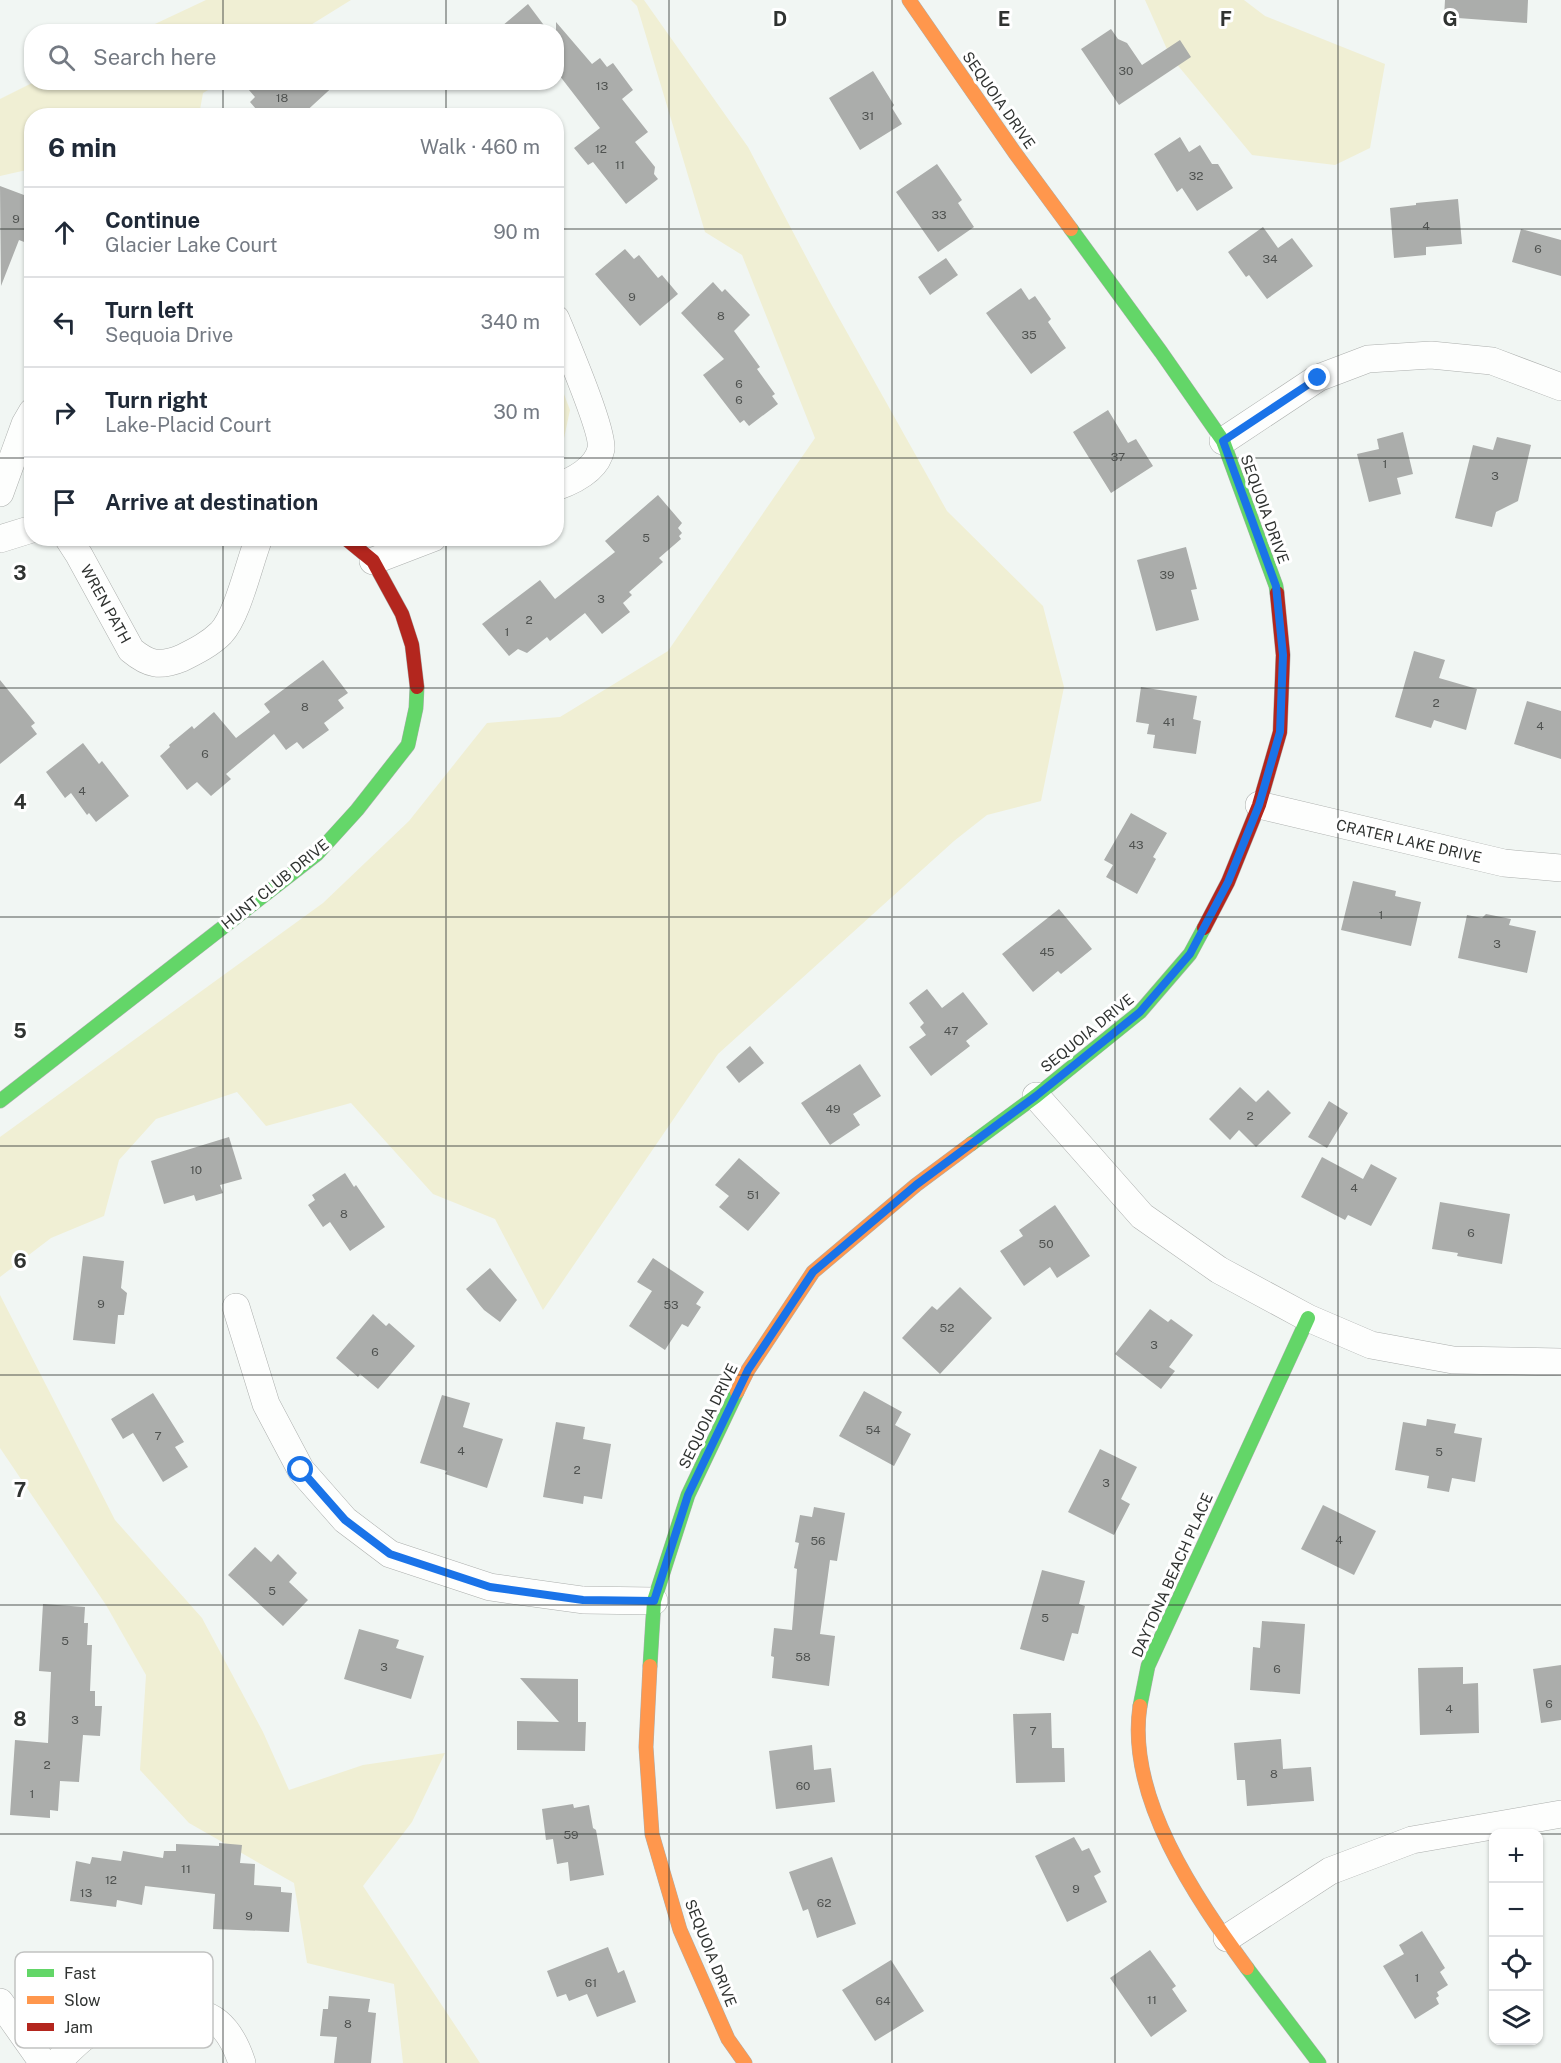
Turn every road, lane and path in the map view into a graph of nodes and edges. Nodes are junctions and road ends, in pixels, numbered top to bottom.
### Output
1 (909, 0) edge
2 (564, 340) edge
3 (1561, 387) edge
4 (24, 427) edge
5 (1223, 441) junction
6 (564, 483) edge
7 (0, 493) edge
8 (24, 532) edge
9 (0, 539) edge
10 (73, 546) edge
11 (256, 546) edge
12 (355, 546) edge
13 (413, 546) edge
14 (373, 561) junction
15 (1259, 805) junction
16 (1561, 868) edge
17 (1036, 1096) junction
18 (0, 1101) edge
19 (236, 1307) dead end
20 (1308, 1318) junction
21 (1561, 1362) edge
22 (654, 1601) junction
23 (1561, 1814) edge
24 (1227, 1938) junction
25 (0, 2001) edge
26 (213, 2019) edge
27 (15, 2023) edge
28 (33, 2048) edge
29 (72, 2048) edge
30 (43, 2063) edge
31 (56, 2063) edge
32 (242, 2063) edge
33 (745, 2063) edge
34 (1319, 2063) edge

1 - 5 street, SEQUOIA DRIVE
2 - 6 street
3 - 5 street
4 - 7 street
5 - 15 street, SEQUOIA DRIVE
8 - 9 street
10 - 11 street, WREN PATH
12 - 14 street, HUNT CLUB DRIVE
13 - 14 street
14 - 18 street, HUNT CLUB DRIVE
15 - 16 street, CRATER LAKE DRIVE
15 - 17 street, SEQUOIA DRIVE
17 - 20 street
17 - 22 street, SEQUOIA DRIVE
19 - 22 street
20 - 21 street
20 - 24 street, DAYTONA BEACH PLACE
22 - 33 street, SEQUOIA DRIVE
23 - 24 street
24 - 34 street, DAYTONA BEACH PLACE
25 - 27 street
26 - 32 street
28 - 30 street
29 - 31 street

